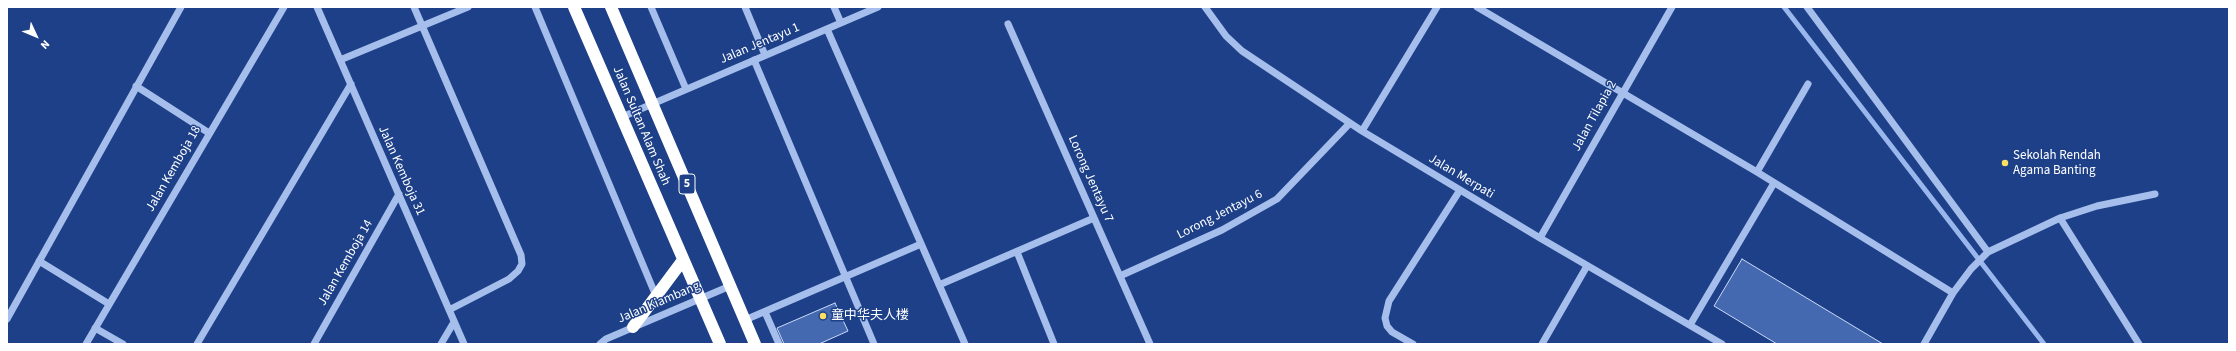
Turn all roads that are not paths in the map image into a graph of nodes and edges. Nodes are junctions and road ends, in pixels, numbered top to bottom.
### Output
1 (180, 7) edge
2 (284, 7) edge
3 (317, 7) edge
4 (414, 7) edge
5 (468, 7) edge
6 (535, 7) edge
7 (574, 7) edge
8 (611, 7) edge
9 (651, 7) edge
10 (745, 7) edge
11 (834, 7) edge
12 (878, 7) edge
13 (1205, 7) edge
14 (1437, 7) edge
15 (1477, 7) edge
16 (1807, 7) edge
17 (1671, 8) edge
18 (841, 23) junction
19 (1008, 24) dead end
20 (422, 26) junction
21 (827, 29) junction
22 (766, 55) junction
23 (340, 60) junction
24 (754, 60) junction
25 (350, 84) junction
26 (1808, 84) dead end
27 (136, 86) junction
28 (686, 89) junction
29 (1622, 92) junction
30 (653, 104) junction
31 (622, 117) junction
32 (1350, 122) junction
33 (1362, 131) junction
34 (209, 133) junction
35 (1757, 172) junction
36 (1774, 183) junction
37 (1460, 190) junction
38 (399, 194) junction
39 (2156, 194) dead end
40 (1094, 218) junction
41 (2060, 218) junction
42 (1540, 238) junction
43 (921, 244) junction
44 (1017, 252) junction
45 (1988, 252) junction
46 (683, 260) junction
47 (39, 261) junction
48 (1587, 266) junction
49 (1120, 276) junction
50 (846, 277) junction
51 (939, 285) junction
52 (730, 286) junction
53 (1953, 293) junction
54 (656, 296) junction
55 (700, 298) junction
56 (109, 304) junction
57 (449, 310) junction
58 (765, 312) junction
59 (7, 319) edge
60 (745, 320) junction
61 (454, 322) junction
62 (1690, 325) junction
63 (633, 327) junction
64 (95, 328) junction
65 (86, 344) edge
66 (123, 344) edge
67 (197, 344) edge
68 (314, 344) edge
69 (441, 344) edge
70 (464, 344) edge
71 (600, 344) edge
72 (720, 344) edge
73 (755, 344) edge
74 (779, 344) edge
75 (874, 344) edge
76 (965, 344) edge
77 (1054, 344) edge
78 (1150, 344) edge
79 (1413, 344) edge
80 (1542, 344) edge
81 (1722, 344) edge
82 (1924, 344) edge
83 (2139, 344) edge

1 - 27 street
2 - 34 street, Jalan Kemboja 18
3 - 23 street, Jalan Kemboja 31
4 - 20 street
5 - 20 street
6 - 54 street
7 - 31 highway, Jalan Sultan Alam Shah
8 - 30 highway, Jalan Sultan Alam Shah / 5
9 - 28 street
10 - 22 street
11 - 18 street
12 - 18 street, Jalan Jentayu 1
13 - 32 street, Jalan Merpati
14 - 33 street
15 - 29 street
16 - 45 street
17 - 29 street, Jalan Tilapia 2
18 - 21 street, Jalan Jentayu 1
19 - 40 street, Lorong Jentayu 7
20 - 23 street
20 - 57 street
21 - 22 street, Jalan Jentayu 1
21 - 43 street
22 - 24 street, Jalan Jentayu 1
23 - 25 street, Jalan Kemboja 31
24 - 28 street, Jalan Jentayu 1
24 - 50 street
25 - 38 street, Jalan Kemboja 31
25 - 67 street
26 - 35 street
27 - 34 street
27 - 47 street
28 - 30 street, Jalan Jentayu 1
29 - 35 street
29 - 42 street, Jalan Tilapia 2
30 - 31 street, Jalan Jentayu 1
30 - 52 highway, Jalan Sultan Alam Shah / 5
31 - 46 highway, Jalan Sultan Alam Shah
32 - 33 street, Jalan Merpati
32 - 49 street, Lorong Jentayu 6
33 - 37 street, Jalan Merpati
34 - 56 street, Jalan Kemboja 18
35 - 36 street
36 - 53 street
36 - 62 street
37 - 42 street, Jalan Merpati
37 - 79 street
38 - 57 street, Jalan Kemboja 31
38 - 68 street, Jalan Kemboja 14
39 - 41 street
40 - 44 street
40 - 49 street, Lorong Jentayu 7
41 - 45 street
41 - 83 street
42 - 48 street, Jalan Merpati
43 - 50 street
43 - 51 street
44 - 51 street
44 - 77 street
45 - 53 street
46 - 54 highway
46 - 55 highway, Jalan Sultan Alam Shah
47 - 56 street
47 - 59 street
48 - 62 street, Jalan Merpati
48 - 80 street
49 - 78 street, Lorong Jentayu 7
50 - 58 street
50 - 75 street
51 - 76 street
52 - 55 street, Jalan Kiambang
52 - 60 highway, Jalan Sultan Alam Shah / 5
53 - 82 street
54 - 63 highway
55 - 63 street, Jalan Kiambang
55 - 72 highway, Jalan Sultan Alam Shah
56 - 64 street, Jalan Kemboja 18
57 - 61 street, Jalan Kemboja 31
58 - 60 street
58 - 74 street
60 - 73 highway, Jalan Sultan Alam Shah / 5
61 - 69 street
61 - 70 street, Jalan Kemboja 31
62 - 81 street, Jalan Merpati
63 - 71 street, Jalan Kiambang
64 - 65 street, Jalan Kemboja 18
64 - 66 street

